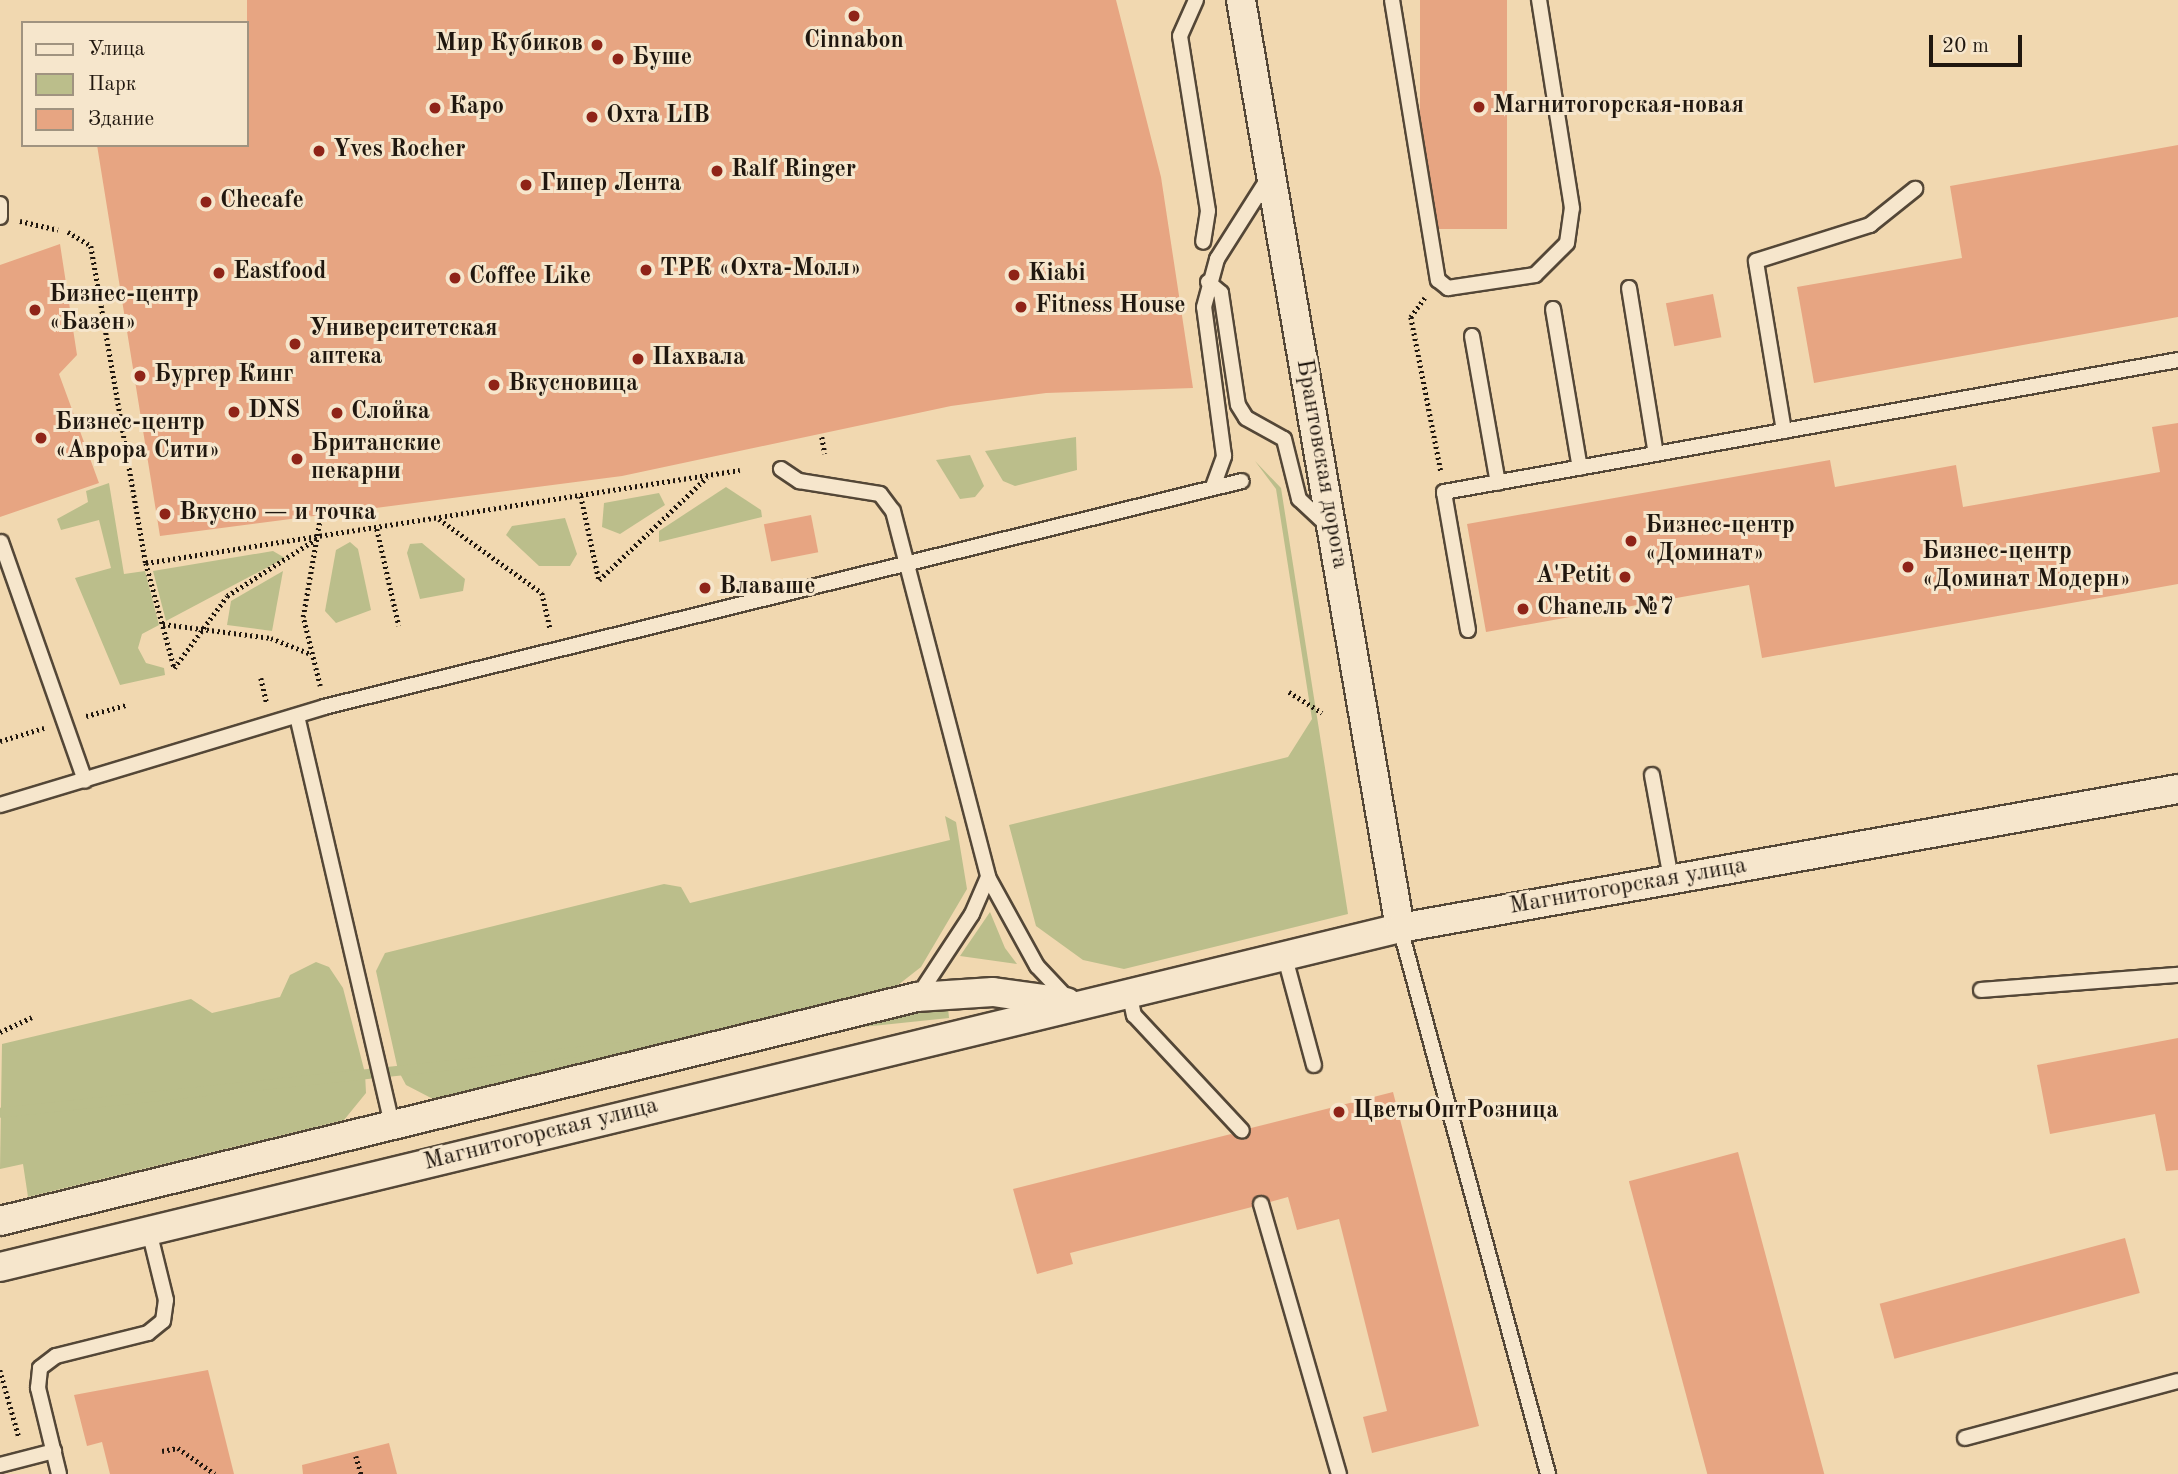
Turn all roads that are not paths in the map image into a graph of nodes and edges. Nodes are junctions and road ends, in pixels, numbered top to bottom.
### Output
1 (1196, 0) edge
2 (1241, 0) edge
3 (1392, 0) edge
4 (1539, 0) edge
5 (1269, 176) junction
6 (1915, 189) dead end
7 (1203, 242) dead end
8 (1208, 282) junction
9 (1629, 288) dead end
10 (1553, 309) dead end
11 (1472, 336) dead end
12 (2178, 360) edge
13 (1784, 432) junction
14 (1656, 454) junction
15 (1580, 468) junction
16 (781, 469) dead end
17 (1242, 481) dead end
18 (1497, 483) junction
19 (1214, 484) junction
20 (1333, 530) junction
21 (1, 542) edge
22 (907, 561) junction
23 (1468, 630) dead end
24 (297, 716) junction
25 (1652, 775) dead end
26 (85, 781) junction
27 (2178, 789) edge
28 (0, 806) edge
29 (988, 877) junction
30 (1671, 879) junction
31 (1400, 928) junction
32 (1284, 954) junction
33 (2178, 975) edge
34 (1981, 990) dead end
35 (1129, 992) junction
36 (917, 997) junction
37 (1077, 1003) junction
38 (1314, 1065) dead end
39 (393, 1127) junction
40 (1242, 1131) dead end
41 (1261, 1204) dead end
42 (0, 1221) edge
43 (149, 1231) junction
44 (0, 1268) edge
45 (2178, 1381) edge
46 (1965, 1438) dead end
47 (54, 1451) junction
48 (0, 1465) edge
49 (59, 1474) edge
50 (1339, 1474) edge
51 (1548, 1474) edge

1 - 7 lane
2 - 5 street, Брантовская дорога
3 - 4 lane
5 - 8 lane
5 - 20 street, Брантовская дорога
6 - 13 lane
8 - 19 lane
8 - 20 lane
9 - 14 lane
10 - 15 lane
11 - 18 lane
12 - 13 lane
13 - 14 lane
14 - 15 lane
15 - 18 lane
16 - 22 lane
17 - 19 lane
18 - 23 lane
19 - 22 lane
20 - 31 street, Брантовская дорога
21 - 26 lane
22 - 24 lane
22 - 29 lane
24 - 26 lane
24 - 39 lane
25 - 30 lane
26 - 28 lane
27 - 30 street, Магнитогорская улица
29 - 36 lane
29 - 37 lane
30 - 31 street, Магнитогорская улица
31 - 32 street, Магнитогорская улица
31 - 51 lane
32 - 35 street, Магнитогорская улица
32 - 38 lane
33 - 34 lane
35 - 37 street, Магнитогорская улица
35 - 40 lane
36 - 37 street, Магнитогорская улица
36 - 39 street, Магнитогорская улица
37 - 43 street, Магнитогорская улица
39 - 42 street, Магнитогорская улица
41 - 50 lane
43 - 44 street, Магнитогорская улица
43 - 47 lane
45 - 46 lane
47 - 48 lane
47 - 49 lane

